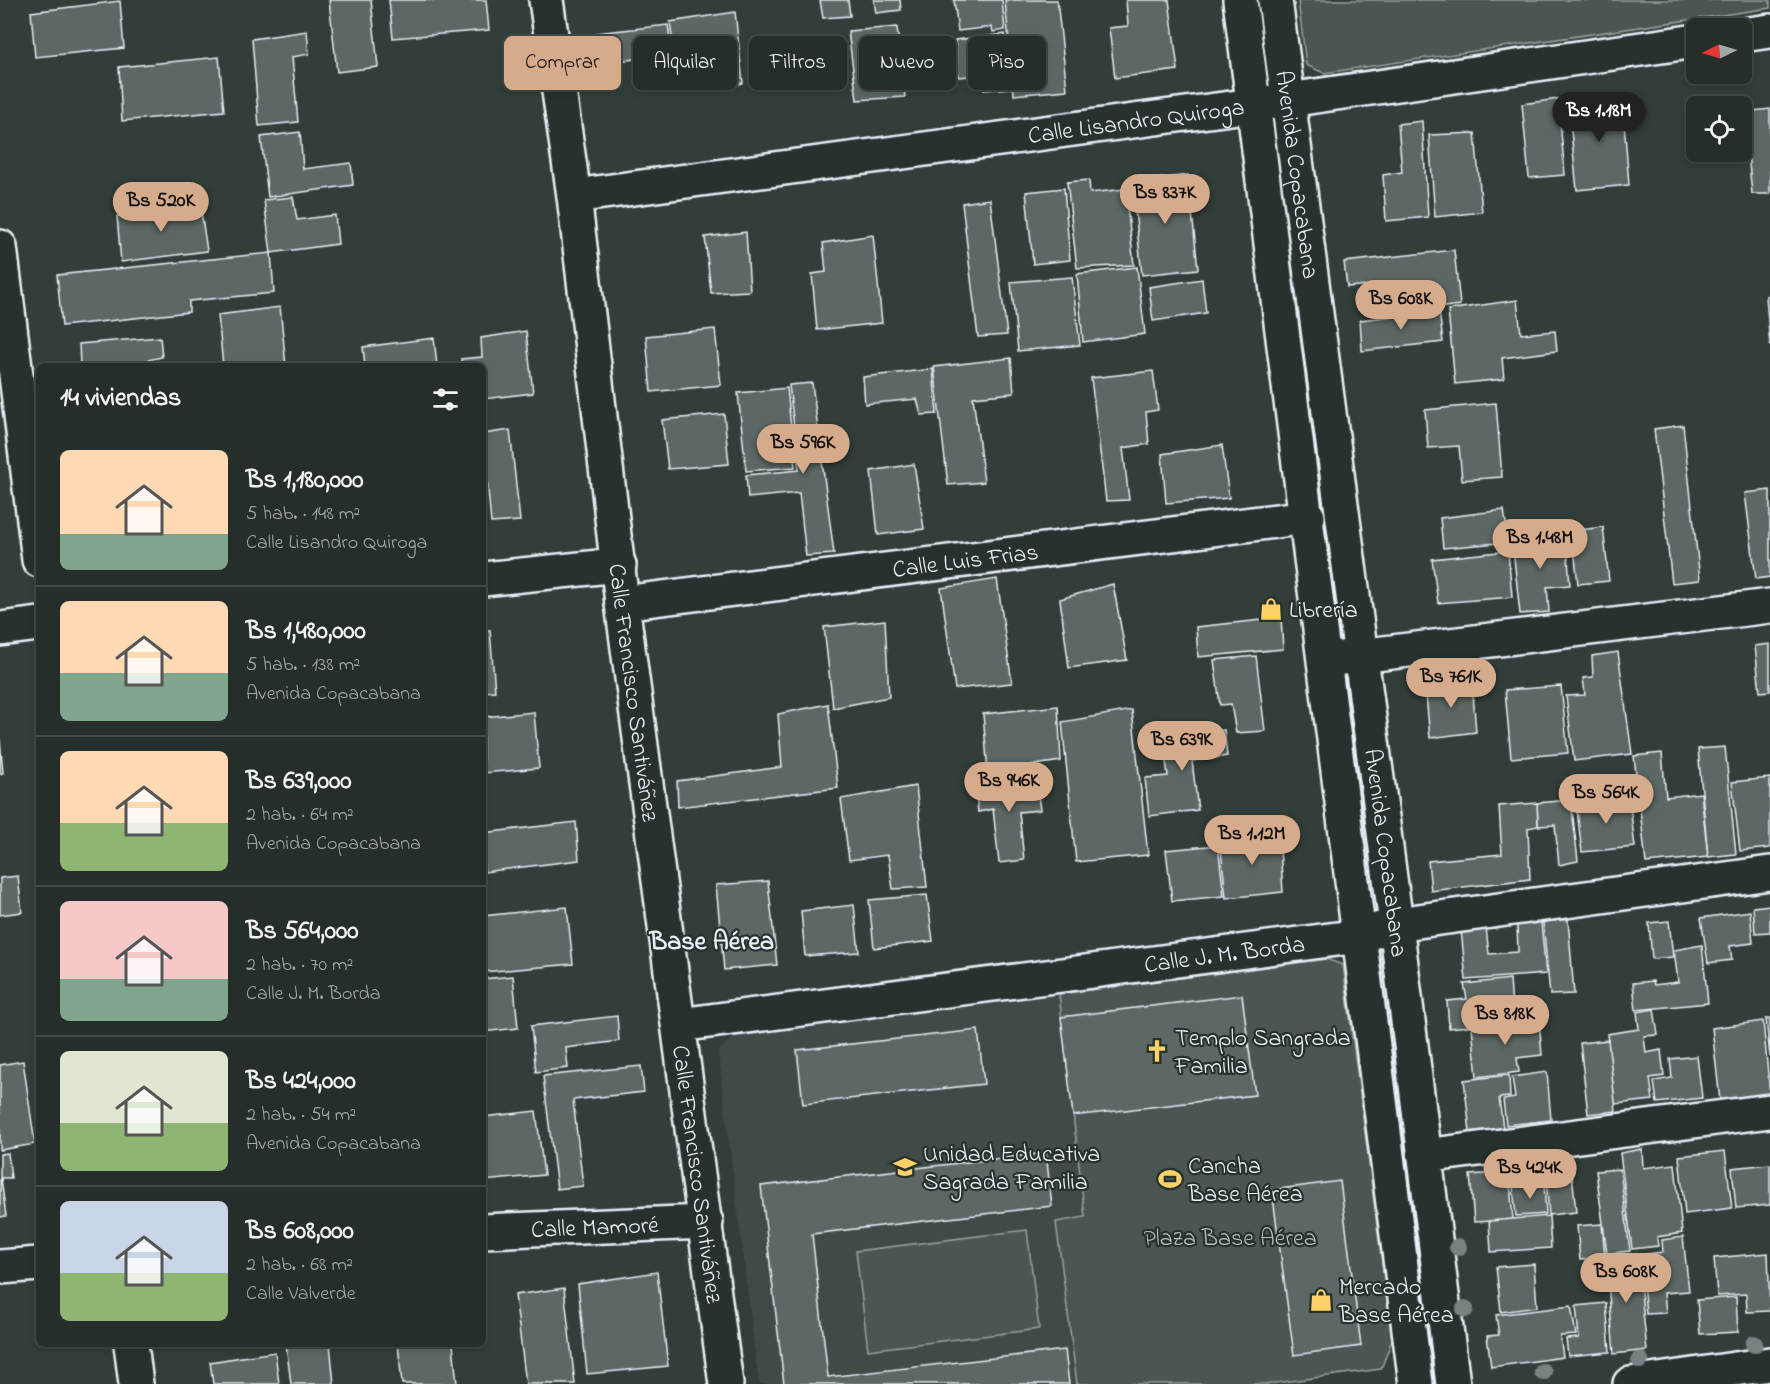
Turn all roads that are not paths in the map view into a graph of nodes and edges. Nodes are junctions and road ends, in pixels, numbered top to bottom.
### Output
1 (546, 0) edge
2 (1240, 0) edge
3 (1275, 0) edge
4 (1770, 31) edge
5 (1752, 34) edge
6 (1686, 42) edge
7 (1287, 100) junction
8 (1253, 105) junction
9 (574, 196) junction
10 (0, 247) edge
11 (1308, 517) junction
12 (36, 536) edge
13 (619, 565) junction
14 (486, 579) edge
15 (622, 603) junction
16 (1770, 606) edge
17 (36, 624) edge
18 (0, 629) edge
19 (1360, 656) junction
20 (1326, 660) junction
21 (1770, 873) edge
22 (1396, 924) junction
23 (1360, 936) junction
24 (679, 1025) junction
25 (1770, 1111) edge
26 (1425, 1156) junction
27 (706, 1222) junction
28 (486, 1231) edge
29 (36, 1264) edge
30 (0, 1268) edge
31 (131, 1347) edge
32 (1770, 1364) edge
33 (136, 1384) edge
34 (726, 1384) edge
35 (1416, 1384) edge
36 (1453, 1384) edge
37 (1630, 1384) edge

1 - 9 street, Calle Francisco Santiváñez
2 - 8 street, Avenida Copacabana
3 - 7 street, Avenida Copacabana
4 - 5 street
6 - 7 street, Calle Lisandro Quiroga
7 - 8 street, Calle Lisandro Quiroga
7 - 19 street, Avenida Copacabana
8 - 9 street, Calle Lisandro Quiroga
8 - 11 street, Avenida Copacabana
9 - 13 street, Calle Francisco Santiváñez
10 - 12 street
11 - 15 street, Calle Luis Frias
11 - 20 street, Avenida Copacabana
13 - 14 street
13 - 15 street, Calle Francisco Santiváñez
15 - 24 street, Calle Francisco Santiváñez
16 - 19 street
17 - 18 street
19 - 20 street
19 - 22 street, Avenida Copacabana
20 - 23 street, Avenida Copacabana
21 - 22 street, Calle J. M. Borda
22 - 23 street, Calle J. M. Borda
22 - 26 street, Avenida Copacabana
23 - 24 street, Calle J. M. Borda
23 - 35 street, Avenida Copacabana
24 - 27 street, Calle Francisco Santiváñez
25 - 26 street
26 - 36 street, Avenida Copacabana
27 - 28 street, Calle Mamoré
27 - 34 street, Calle Francisco Santiváñez
29 - 30 street
31 - 33 street
32 - 37 street

